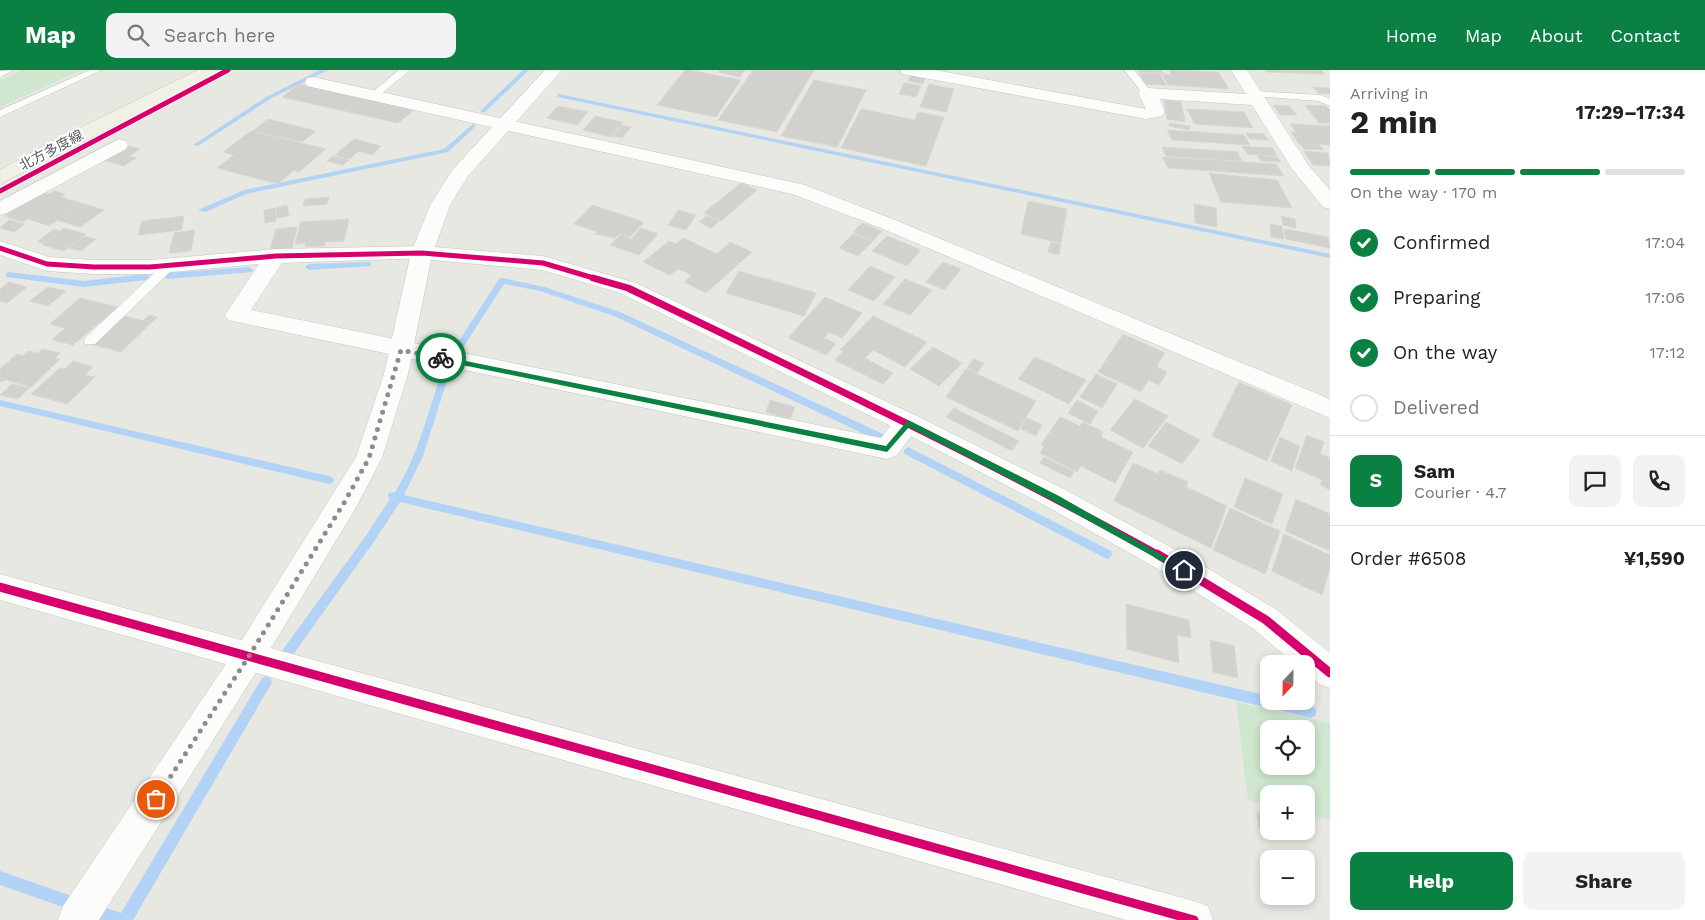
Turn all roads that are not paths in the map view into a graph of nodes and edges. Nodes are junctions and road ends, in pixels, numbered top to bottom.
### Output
1 (9, 70) edge
2 (97, 70) edge
3 (211, 70) edge
4 (405, 70) edge
5 (554, 70) edge
6 (908, 70) edge
7 (1129, 70) edge
8 (1239, 70) edge
9 (0, 74) edge
10 (313, 82) dead end
11 (1147, 93) junction
12 (373, 96) junction
13 (1257, 97) junction
14 (1330, 102) edge
15 (0, 114) edge
16 (504, 126) junction
17 (118, 145) dead end
18 (1302, 169) junction
19 (1330, 170) edge
20 (0, 178) edge
21 (1330, 203) edge
22 (0, 209) edge
23 (0, 248) edge
24 (422, 252) junction
25 (20, 256) junction
26 (276, 256) junction
27 (169, 266) junction
28 (0, 270) edge
29 (90, 341) dead end
30 (401, 350) junction
31 (1330, 409) edge
32 (908, 423) junction
33 (0, 587) edge
34 (249, 656) junction
35 (1330, 673) edge
36 (85, 907) edge
37 (1194, 920) edge

1 - 9 lane
2 - 15 lane
3 - 20 main road, 北方多度線
4 - 12 lane
5 - 16 street
6 - 11 street
7 - 11 lane
8 - 13 street
10 - 12 street
11 - 13 street
12 - 16 street
13 - 14 lane
13 - 18 street
16 - 24 street
16 - 31 street
17 - 22 street
18 - 19 street
18 - 21 street
23 - 25 street
24 - 26 street
24 - 30 street
24 - 32 street
25 - 27 street
25 - 28 street
26 - 27 street
26 - 30 street
27 - 29 lane
30 - 32 street
30 - 34 street
32 - 35 street
33 - 34 street
34 - 36 street
34 - 37 street

